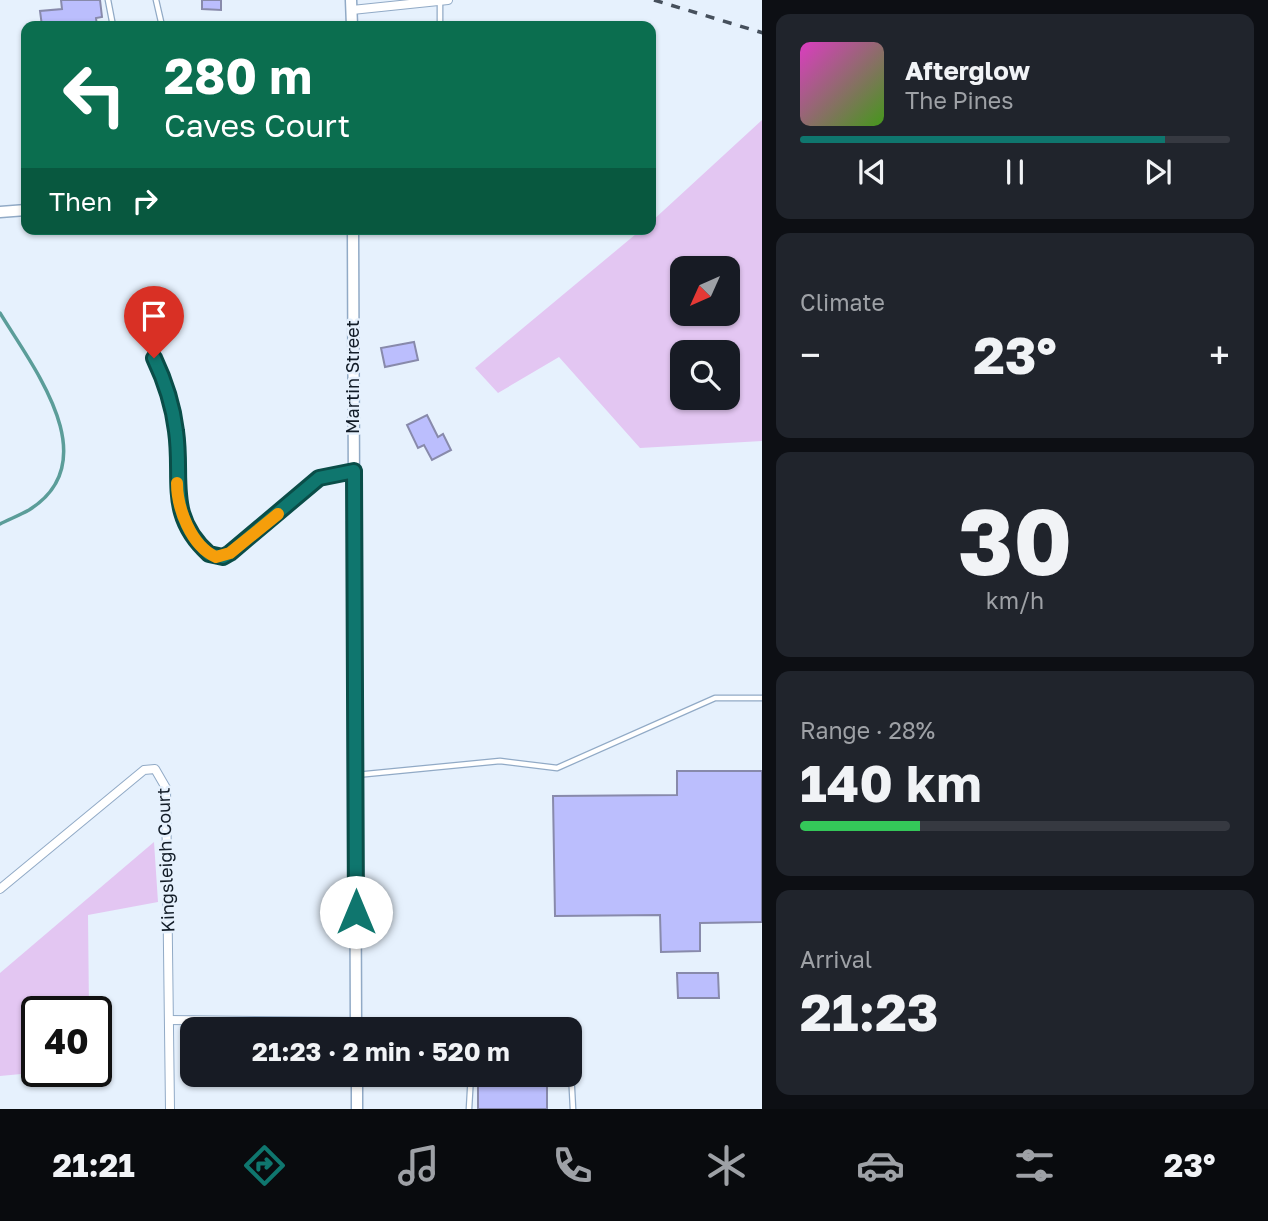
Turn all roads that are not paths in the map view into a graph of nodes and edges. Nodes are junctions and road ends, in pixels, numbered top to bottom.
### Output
1 (108, 0) edge
2 (156, 0) edge
3 (448, 0) edge
4 (440, 1) edge
5 (352, 5) edge
6 (112, 21) edge
7 (161, 21) edge
8 (440, 21) edge
9 (21, 210) edge
10 (0, 212) edge
11 (353, 235) edge
12 (154, 358) dead end
13 (354, 471) junction
14 (762, 698) edge
15 (356, 775) junction
16 (0, 889) edge
17 (356, 1017) edge
18 (169, 1020) junction
19 (180, 1020) edge
20 (357, 1087) edge
21 (470, 1087) edge
22 (572, 1087) edge
23 (170, 1109) edge
24 (357, 1109) edge
25 (469, 1109) edge
26 (573, 1109) edge

1 - 6 lane
2 - 7 lane
3 - 4 street
4 - 5 street
4 - 8 lane
9 - 10 street
11 - 13 street, Martin Street
12 - 13 street
13 - 15 street, Martin Street
14 - 15 lane
15 - 17 street, Martin Street
16 - 18 street, Kingsleigh Court
18 - 19 street
18 - 23 street, Kingsleigh Court
20 - 24 street
21 - 25 lane
22 - 26 lane

